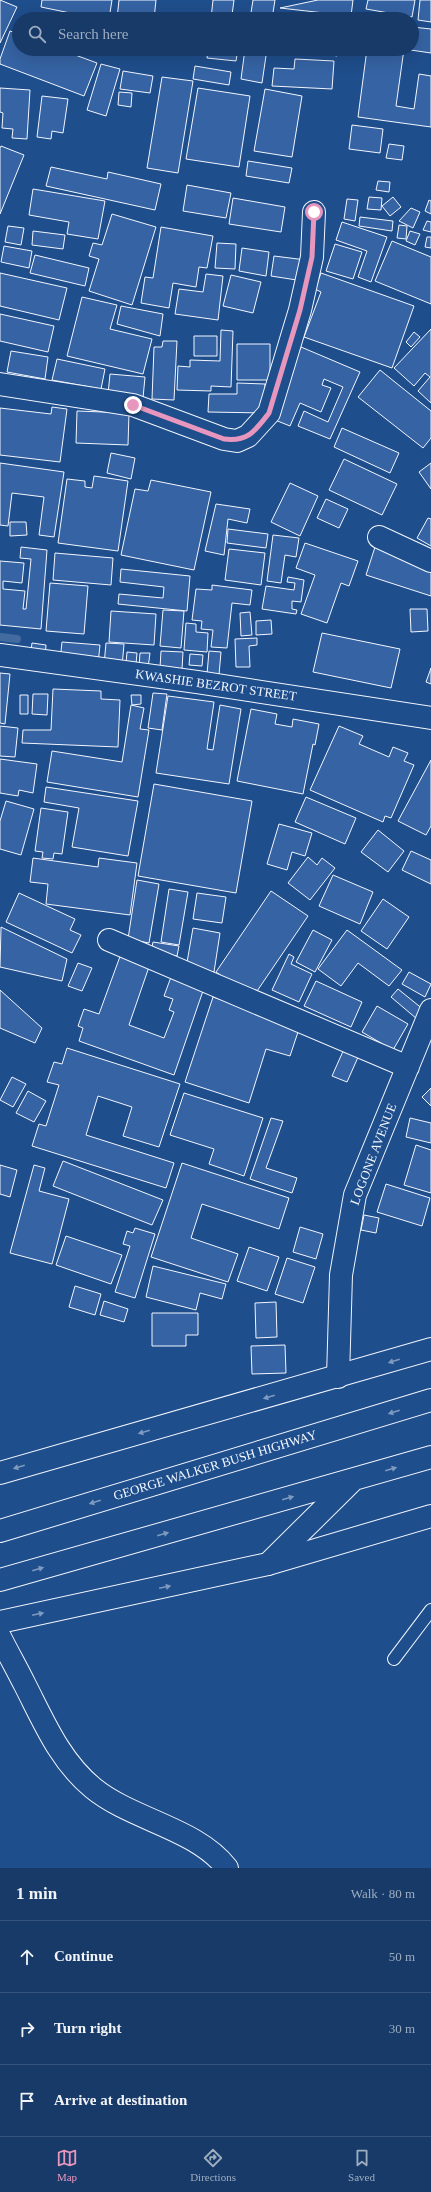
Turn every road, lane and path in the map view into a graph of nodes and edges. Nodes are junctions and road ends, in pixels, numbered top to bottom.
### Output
1 (314, 212) dead end
2 (0, 384) edge
3 (379, 537) dead end
4 (431, 561) edge
5 (0, 655) edge
6 (431, 718) edge
7 (109, 940) dead end
8 (431, 1010) edge
9 (408, 1067) junction
10 (431, 1349) edge
11 (338, 1377) junction
12 (431, 1400) edge
13 (431, 1457) edge
14 (0, 1473) edge
15 (354, 1480) junction
16 (430, 1517) edge
17 (0, 1531) edge
18 (268, 1564) junction
19 (0, 1580) edge
20 (431, 1610) edge
21 (0, 1622) edge
22 (0, 1637) edge
23 (394, 1659) dead end
24 (227, 1868) edge

1 - 2 main road
3 - 4 main road
5 - 6 main road, KWASHIE BEZROT STREET
7 - 9 main road
8 - 9 main road, LOGONE AVENUE
9 - 11 main road, LOGONE AVENUE
10 -> 11 main road
11 -> 14 main road
12 -> 17 main road, GEORGE WALKER BUSH HIGHWAY
15 -> 13 main road
15 - 18 main road
19 -> 15 main road
16 - 18 main road
21 -> 18 main road
20 - 23 lane
22 - 24 main road

